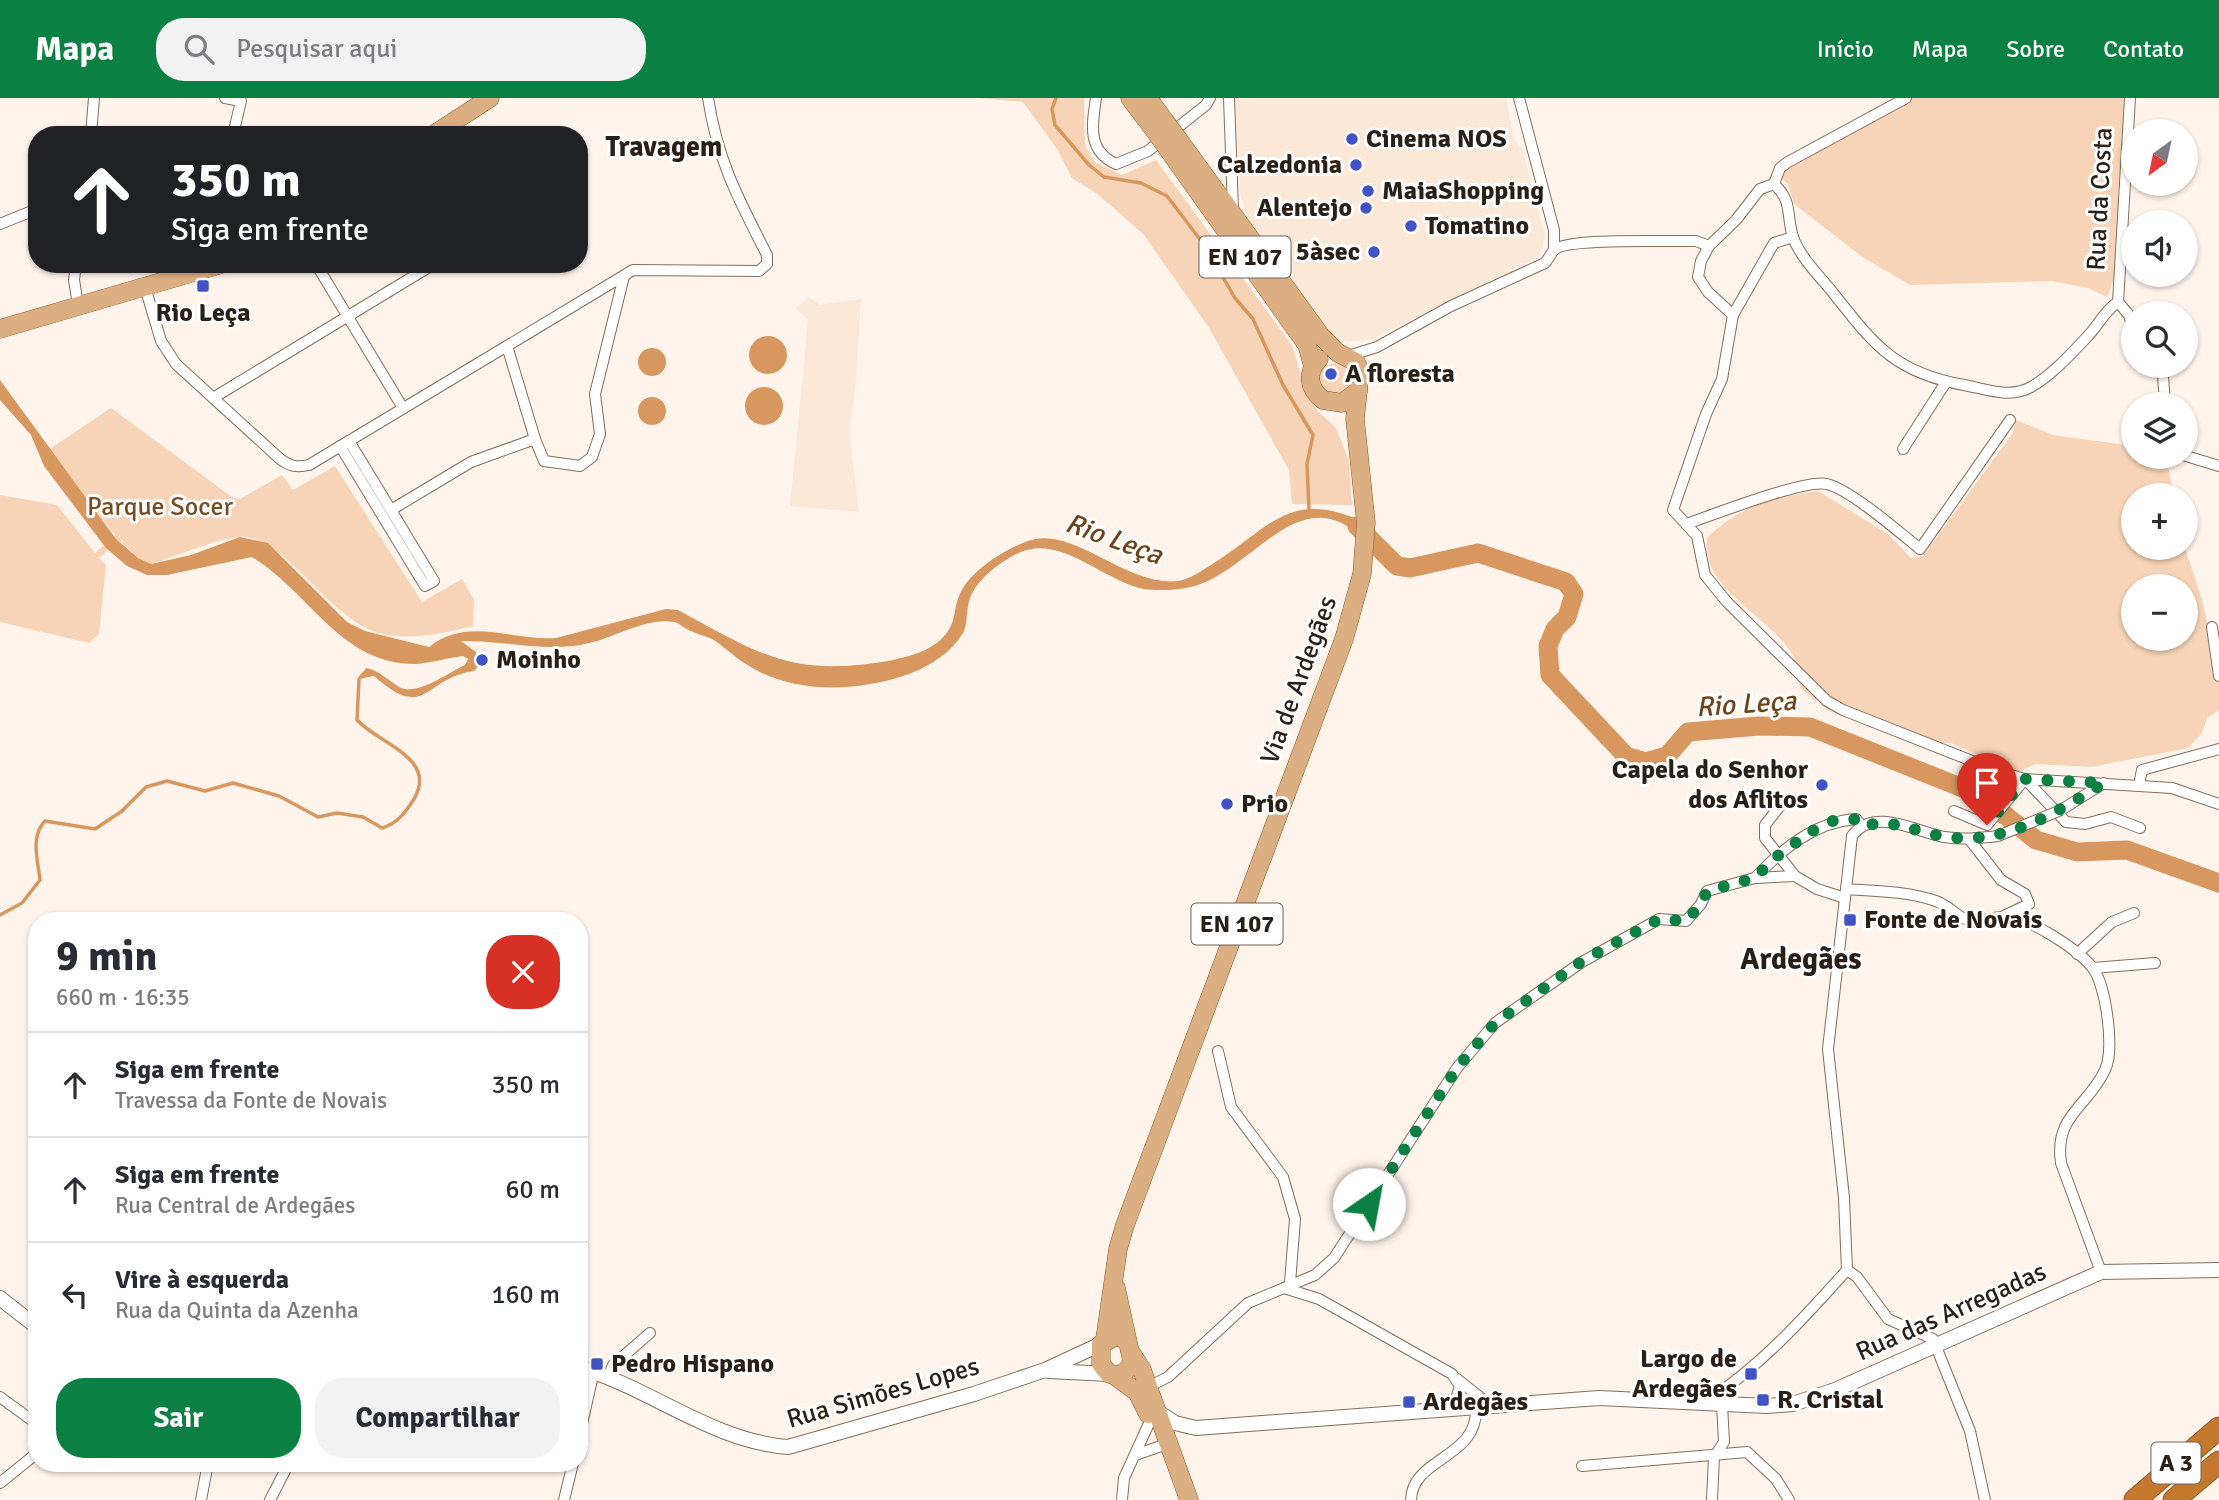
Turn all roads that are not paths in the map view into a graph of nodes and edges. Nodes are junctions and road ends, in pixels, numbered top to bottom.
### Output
1 (94, 98) edge
2 (225, 98) edge
3 (490, 98) edge
4 (708, 98) edge
5 (1096, 98) edge
6 (1130, 98) edge
7 (1148, 98) edge
8 (1210, 98) edge
9 (1228, 98) edge
10 (1519, 98) edge
11 (1906, 98) edge
12 (2130, 98) edge
13 (1158, 124) junction
14 (92, 126) edge
15 (235, 126) edge
16 (447, 126) edge
17 (1176, 148) junction
18 (1774, 184) junction
19 (28, 213) edge
20 (1234, 215) junction
21 (0, 224) edge
22 (1793, 237) junction
23 (1709, 246) junction
24 (1554, 250) junction
25 (76, 273) edge
26 (192, 273) edge
27 (321, 273) edge
28 (419, 273) edge
29 (624, 276) junction
30 (145, 287) junction
31 (2118, 302) junction
32 (78, 305) junction
33 (2121, 306) edge
34 (1733, 315) junction
35 (347, 317) junction
36 (2, 328) edge
37 (507, 346) junction
38 (1343, 354) junction
39 (1313, 366) junction
40 (1946, 382) junction
41 (1358, 391) junction
42 (213, 398) junction
43 (1332, 404) junction
44 (403, 408) junction
45 (2010, 420) dead end
46 (536, 439) junction
47 (344, 443) junction
48 (1903, 449) dead end
49 (1359, 452) junction
50 (2198, 460) edge
51 (2219, 466) edge
52 (391, 510) junction
53 (1686, 524) junction
54 (2212, 627) dead end
55 (2219, 676) edge
56 (2219, 749) edge
57 (2025, 779) junction
58 (2104, 783) junction
59 (2139, 785) junction
60 (2219, 804) edge
61 (1780, 806) dead end
62 (1954, 811) dead end
63 (1862, 826) junction
64 (2140, 828) dead end
65 (1969, 839) junction
66 (1777, 856) junction
67 (1795, 876) junction
68 (1755, 878) junction
69 (1846, 894) junction
70 (2134, 913) dead end
71 (2004, 916) junction
72 (2077, 954) junction
73 (2155, 963) dead end
74 (2093, 968) junction
75 (1218, 1051) dead end
76 (1847, 1270) junction
77 (2219, 1270) edge
78 (2101, 1272) junction
79 (1114, 1274) junction
80 (1287, 1285) junction
81 (0, 1298) edge
82 (28, 1320) edge
83 (650, 1333) dead end
84 (1103, 1342) junction
85 (1936, 1345) junction
86 (1130, 1348) junction
87 (588, 1370) edge
88 (1045, 1370) junction
89 (601, 1374) junction
90 (1112, 1375) junction
91 (1459, 1383) junction
92 (1148, 1387) junction
93 (0, 1396) edge
94 (1704, 1403) junction
95 (1722, 1405) junction
96 (1491, 1406) junction
97 (1476, 1408) junction
98 (1446, 1409) junction
99 (588, 1411) edge
100 (28, 1417) edge
101 (1159, 1427) junction
102 (2219, 1427) edge
103 (1196, 1428) junction
104 (1135, 1455) junction
105 (1714, 1457) junction
106 (28, 1460) edge
107 (2219, 1462) edge
108 (1582, 1466) dead end
109 (206, 1472) edge
110 (284, 1472) edge
111 (571, 1472) edge
112 (0, 1483) edge
113 (201, 1500) edge
114 (270, 1500) edge
115 (564, 1500) edge
116 (1122, 1500) edge
117 (1189, 1500) edge
118 (1411, 1500) edge
119 (1712, 1500) edge
120 (1788, 1500) edge
121 (1985, 1500) edge
122 (2134, 1500) edge
123 (2174, 1500) edge

1 - 14 street
2 - 15 street
3 - 16 main road
4 - 29 street
5 - 8 street
6 - 13 main road, Via de Ardegães / EN 107
7 - 13 main road, Via de Ardegães / EN 107
9 - 20 street
10 - 24 street
11 - 18 street
12 - 31 street, Rua da Costa
13 - 17 main road, Via de Ardegães / EN 107, bridge
17 - 20 main road, Via de Ardegães / EN 107
17 - 39 main road, Via de Ardegães / EN 107
18 - 22 street
18 - 23 street
19 - 21 street
20 - 38 main road, Via de Ardegães / EN 107
22 - 34 street
22 - 40 street
23 - 24 street
23 - 34 street
24 - 38 street
25 - 32 street
26 - 30 main road
27 - 35 street
28 - 35 street
29 - 37 street
29 - 46 street
30 - 32 main road
30 - 42 street
31 - 33 street
31 - 40 street
32 - 36 main road
34 - 53 street
35 - 42 street
35 - 44 street
37 - 44 street
37 - 46 street
38 - 39 main road
38 - 41 main road, Via de Ardegães / EN 107
39 - 43 main road, Via de Ardegães / EN 107
40 - 48 street
41 - 43 main road
41 - 49 main road, Via de Ardegães / EN 107
42 - 47 street
43 - 49 main road, Via de Ardegães / EN 107
44 - 47 street
45 - 53 street
46 - 52 street
47 - 52 street
47 - 52 street
49 - 79 main road, Via de Ardegães / EN 107
50 - 51 street
53 - 57 street
54 - 55 street
56 - 59 street
57 - 58 street
57 - 62 street
57 - 64 street
58 - 59 street
58 - 65 street, bridge
59 - 60 street
61 - 66 street
63 - 65 street
63 - 66 street
63 - 69 street
65 - 71 street
66 - 67 street
66 - 68 street
67 - 68 street
67 - 69 street
68 - 80 street
69 - 71 street
69 - 76 street
70 - 72 street
71 - 72 street
72 - 74 street
73 - 74 street
74 - 78 street
75 - 80 street
76 - 85 street
76 - 94 street
77 - 78 street, Rua das Arregadas
78 - 85 street, Rua das Arregadas
79 - 84 main road, Via de Ardegães / EN 107
79 - 86 main road, Via de Ardegães / EN 107
80 - 91 street
80 - 92 street
81 - 82 street
83 - 89 street
84 - 86 main road
84 - 88 street, Rua Simões Lopes
84 - 90 main road, EN 107
85 - 95 street, Rua das Arregadas
85 - 121 street
86 - 90 main road
86 - 92 main road, EN 107
87 - 89 street, Rua Simões Lopes
88 - 89 street, Rua Simões Lopes
88 - 90 street, Rua Simões Lopes
89 - 99 street
90 - 101 main road, EN 107
91 - 96 street
91 - 98 street
92 - 101 main road, EN 107
93 - 100 street
94 - 95 street, Rua das Arregadas
94 - 96 street, Rua das Arregadas
95 - 105 street
96 - 97 street, Rua das Arregadas
97 - 98 street, Rua das Arregadas
97 - 118 street
98 - 103 street, Rua das Arregadas
101 - 103 street
101 - 103 street
101 - 104 street
101 - 104 street
101 - 117 main road, EN 107
102 - 122 highway, A 3
104 - 116 street
105 - 108 street
105 - 119 street
105 - 120 street
106 - 112 street
107 - 123 highway, A 3
109 - 113 street
110 - 114 street
111 - 115 street

